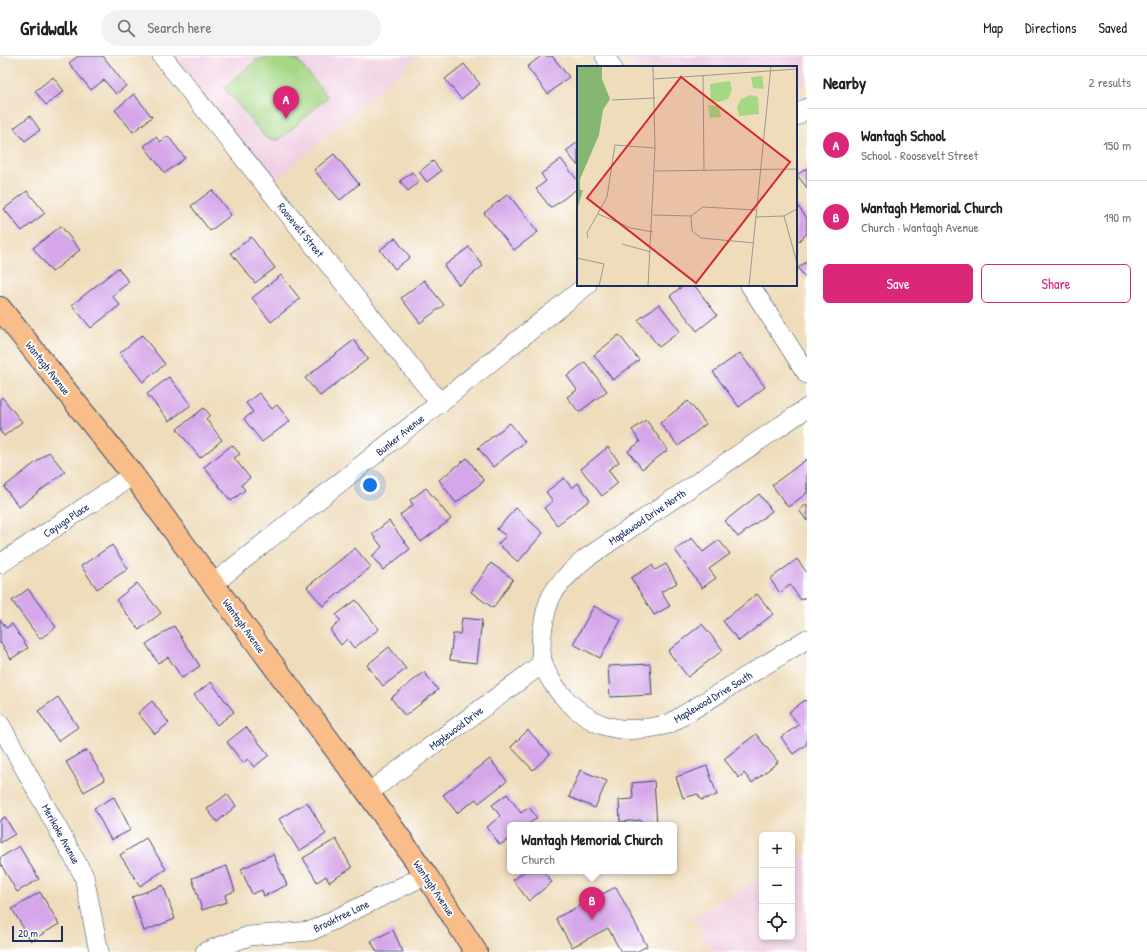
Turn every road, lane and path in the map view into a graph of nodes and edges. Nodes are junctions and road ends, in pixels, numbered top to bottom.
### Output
1 (162, 56) edge
2 (605, 56) edge
3 (611, 66) edge
4 (807, 108) edge
5 (797, 115) edge
6 (585, 286) edge
7 (751, 286) edge
8 (0, 308) edge
9 (807, 374) edge
10 (440, 403) junction
11 (807, 408) edge
12 (133, 475) junction
13 (0, 564) edge
14 (214, 584) junction
15 (807, 639) edge
16 (543, 663) junction
17 (0, 724) edge
18 (368, 793) junction
19 (426, 875) junction
20 (99, 952) edge
21 (205, 952) edge
22 (476, 952) edge

1 - 10 street, Roosevelt Street
2 - 3 street
4 - 5 street
6 - 10 street, Bunker Avenue
7 - 9 street
8 - 12 main road, Wantagh Avenue
10 - 14 street, Bunker Avenue
11 - 16 street, Maplewood Drive North
12 - 13 street, Cayuga Place
12 - 14 main road, Wantagh Avenue
14 - 18 main road, Wantagh Avenue
15 - 16 street, Maplewood Drive South
16 - 18 street, Maplewood Drive
17 - 20 street, Merikoke Avenue
18 - 19 main road, Wantagh Avenue
19 - 21 street, Brooktree Lane
19 - 22 main road, Wantagh Avenue

